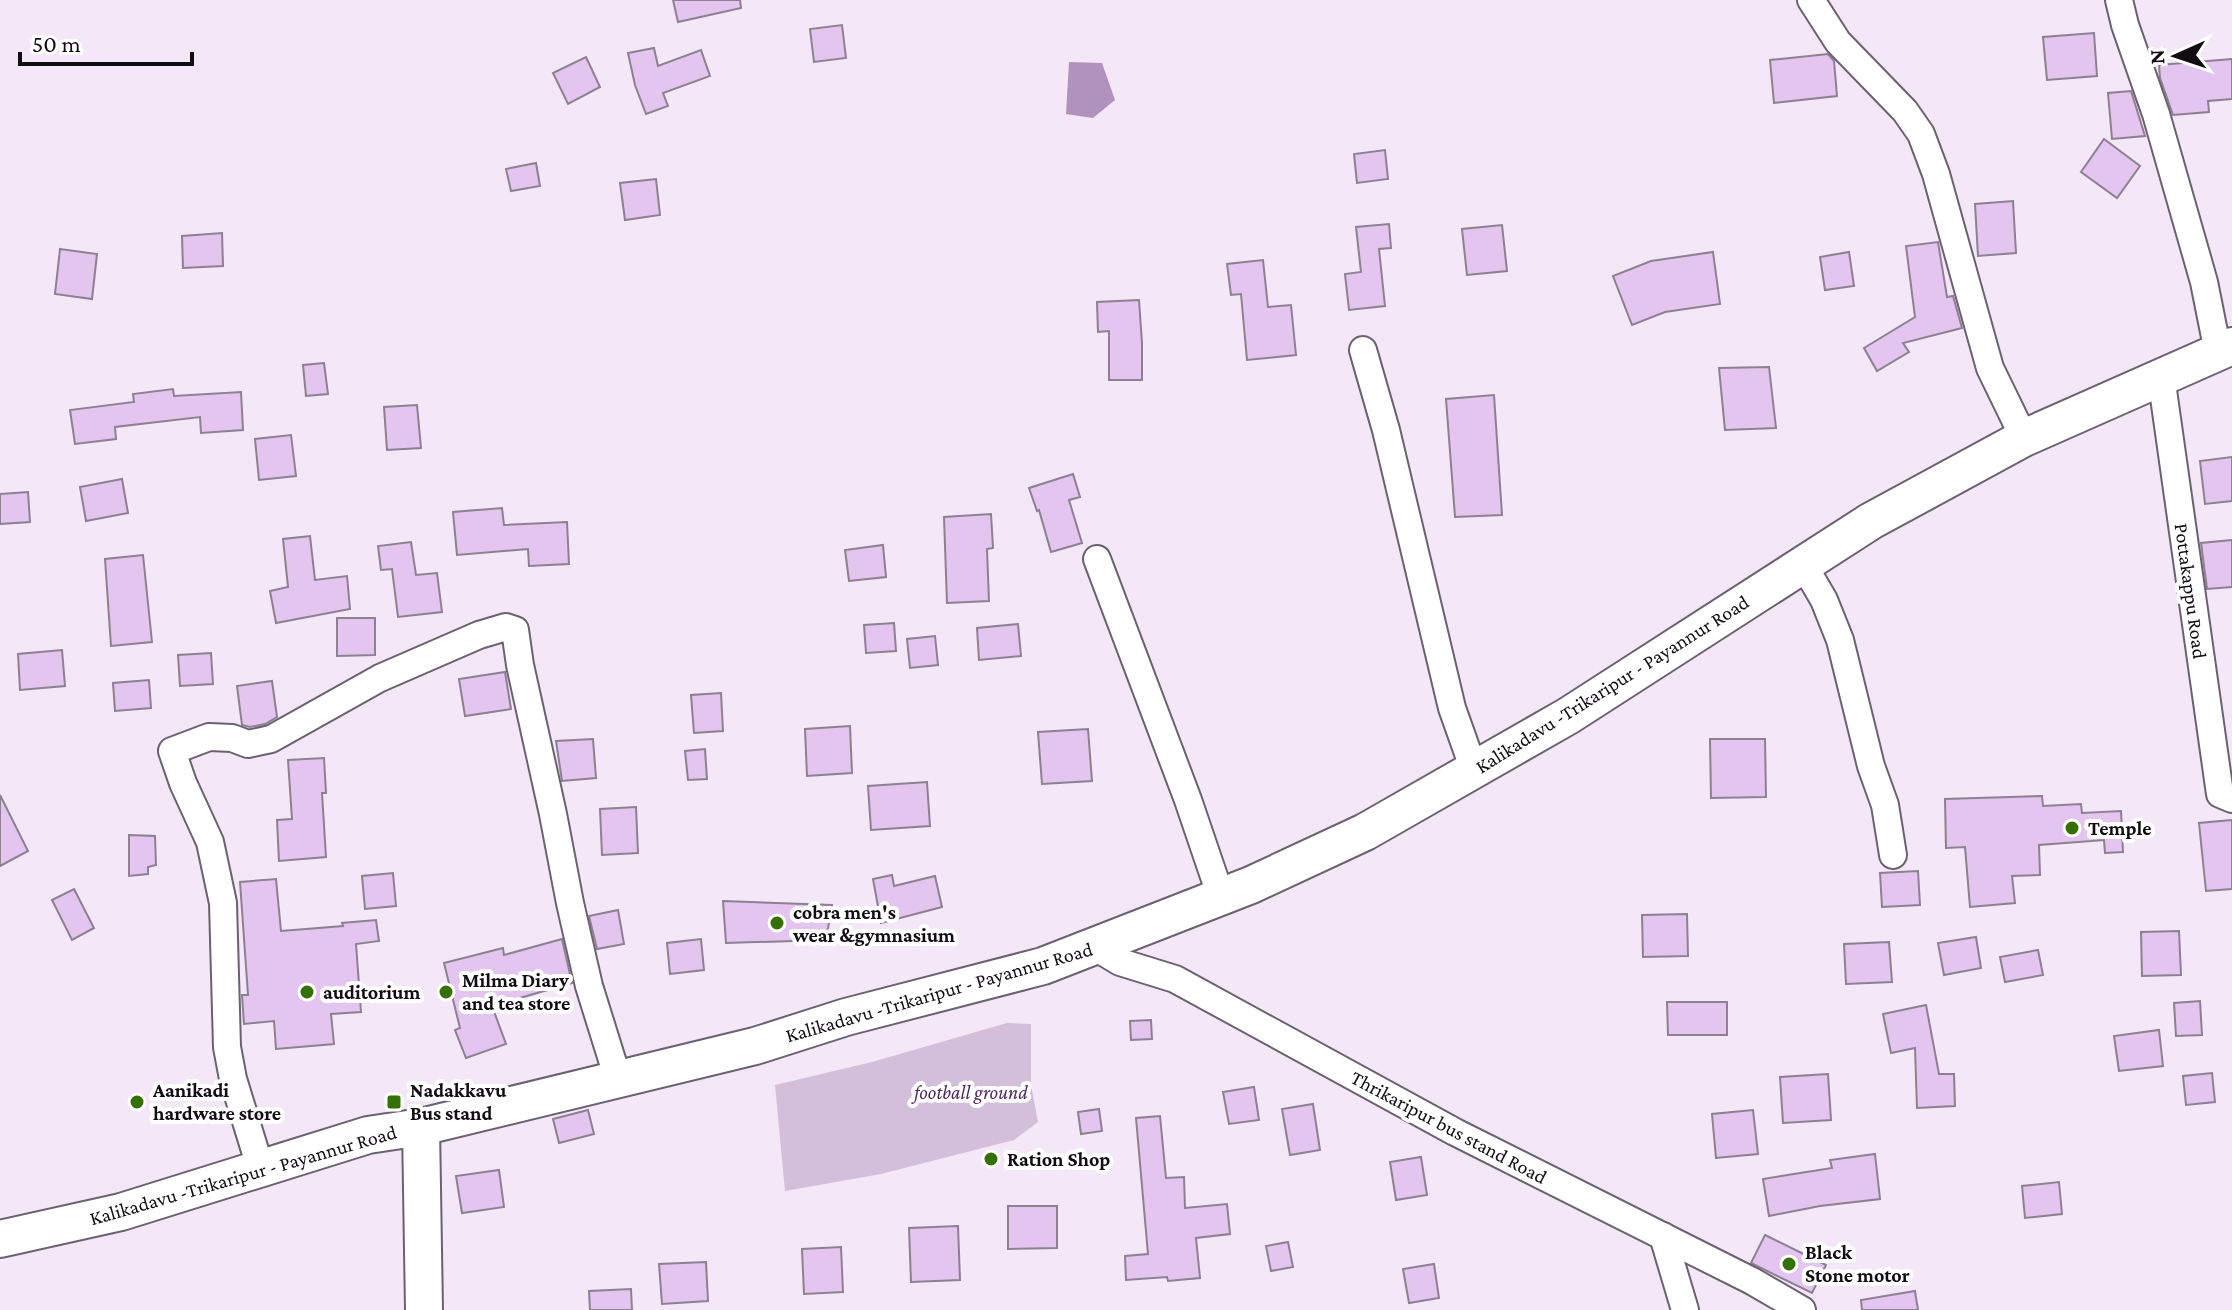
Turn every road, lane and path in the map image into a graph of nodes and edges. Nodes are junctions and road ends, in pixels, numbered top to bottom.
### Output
1 (1811, 0) edge
2 (2119, 0) edge
3 (2225, 349) edge
4 (1363, 350) dead end
5 (2161, 376) junction
6 (2024, 438) junction
7 (1097, 559) dead end
8 (1803, 564) junction
9 (1474, 770) junction
10 (2232, 799) edge
11 (1893, 855) dead end
12 (1221, 897) junction
13 (1095, 947) junction
14 (618, 1079) junction
15 (421, 1127) junction
16 (261, 1170) junction
17 (1663, 1236) junction
18 (0, 1239) edge
19 (424, 1310) edge
20 (1685, 1310) edge
21 (1802, 1310) edge

1 - 6 street
2 - 3 street
3 - 5 main road, Kalikadavu -Trikaripur - Payannur Road
4 - 9 street
5 - 6 main road, Kalikadavu -Trikaripur - Payannur Road
5 - 10 street, Pottakappu Road
6 - 8 main road, Kalikadavu -Trikaripur - Payannur Road
7 - 12 street
8 - 9 main road, Kalikadavu -Trikaripur - Payannur Road
8 - 11 street
9 - 12 main road, Kalikadavu -Trikaripur - Payannur Road
12 - 13 main road, Kalikadavu -Trikaripur - Payannur Road
13 - 14 main road, Kalikadavu -Trikaripur - Payannur Road
13 - 17 street, Thrikaripur bus stand Road
14 - 15 main road, Kalikadavu -Trikaripur - Payannur Road
14 - 16 street
15 - 16 main road, Kalikadavu -Trikaripur - Payannur Road
15 - 19 main road
16 - 18 main road, Kalikadavu -Trikaripur - Payannur Road
17 - 20 street
17 - 21 street, Thrikaripur bus stand Road

